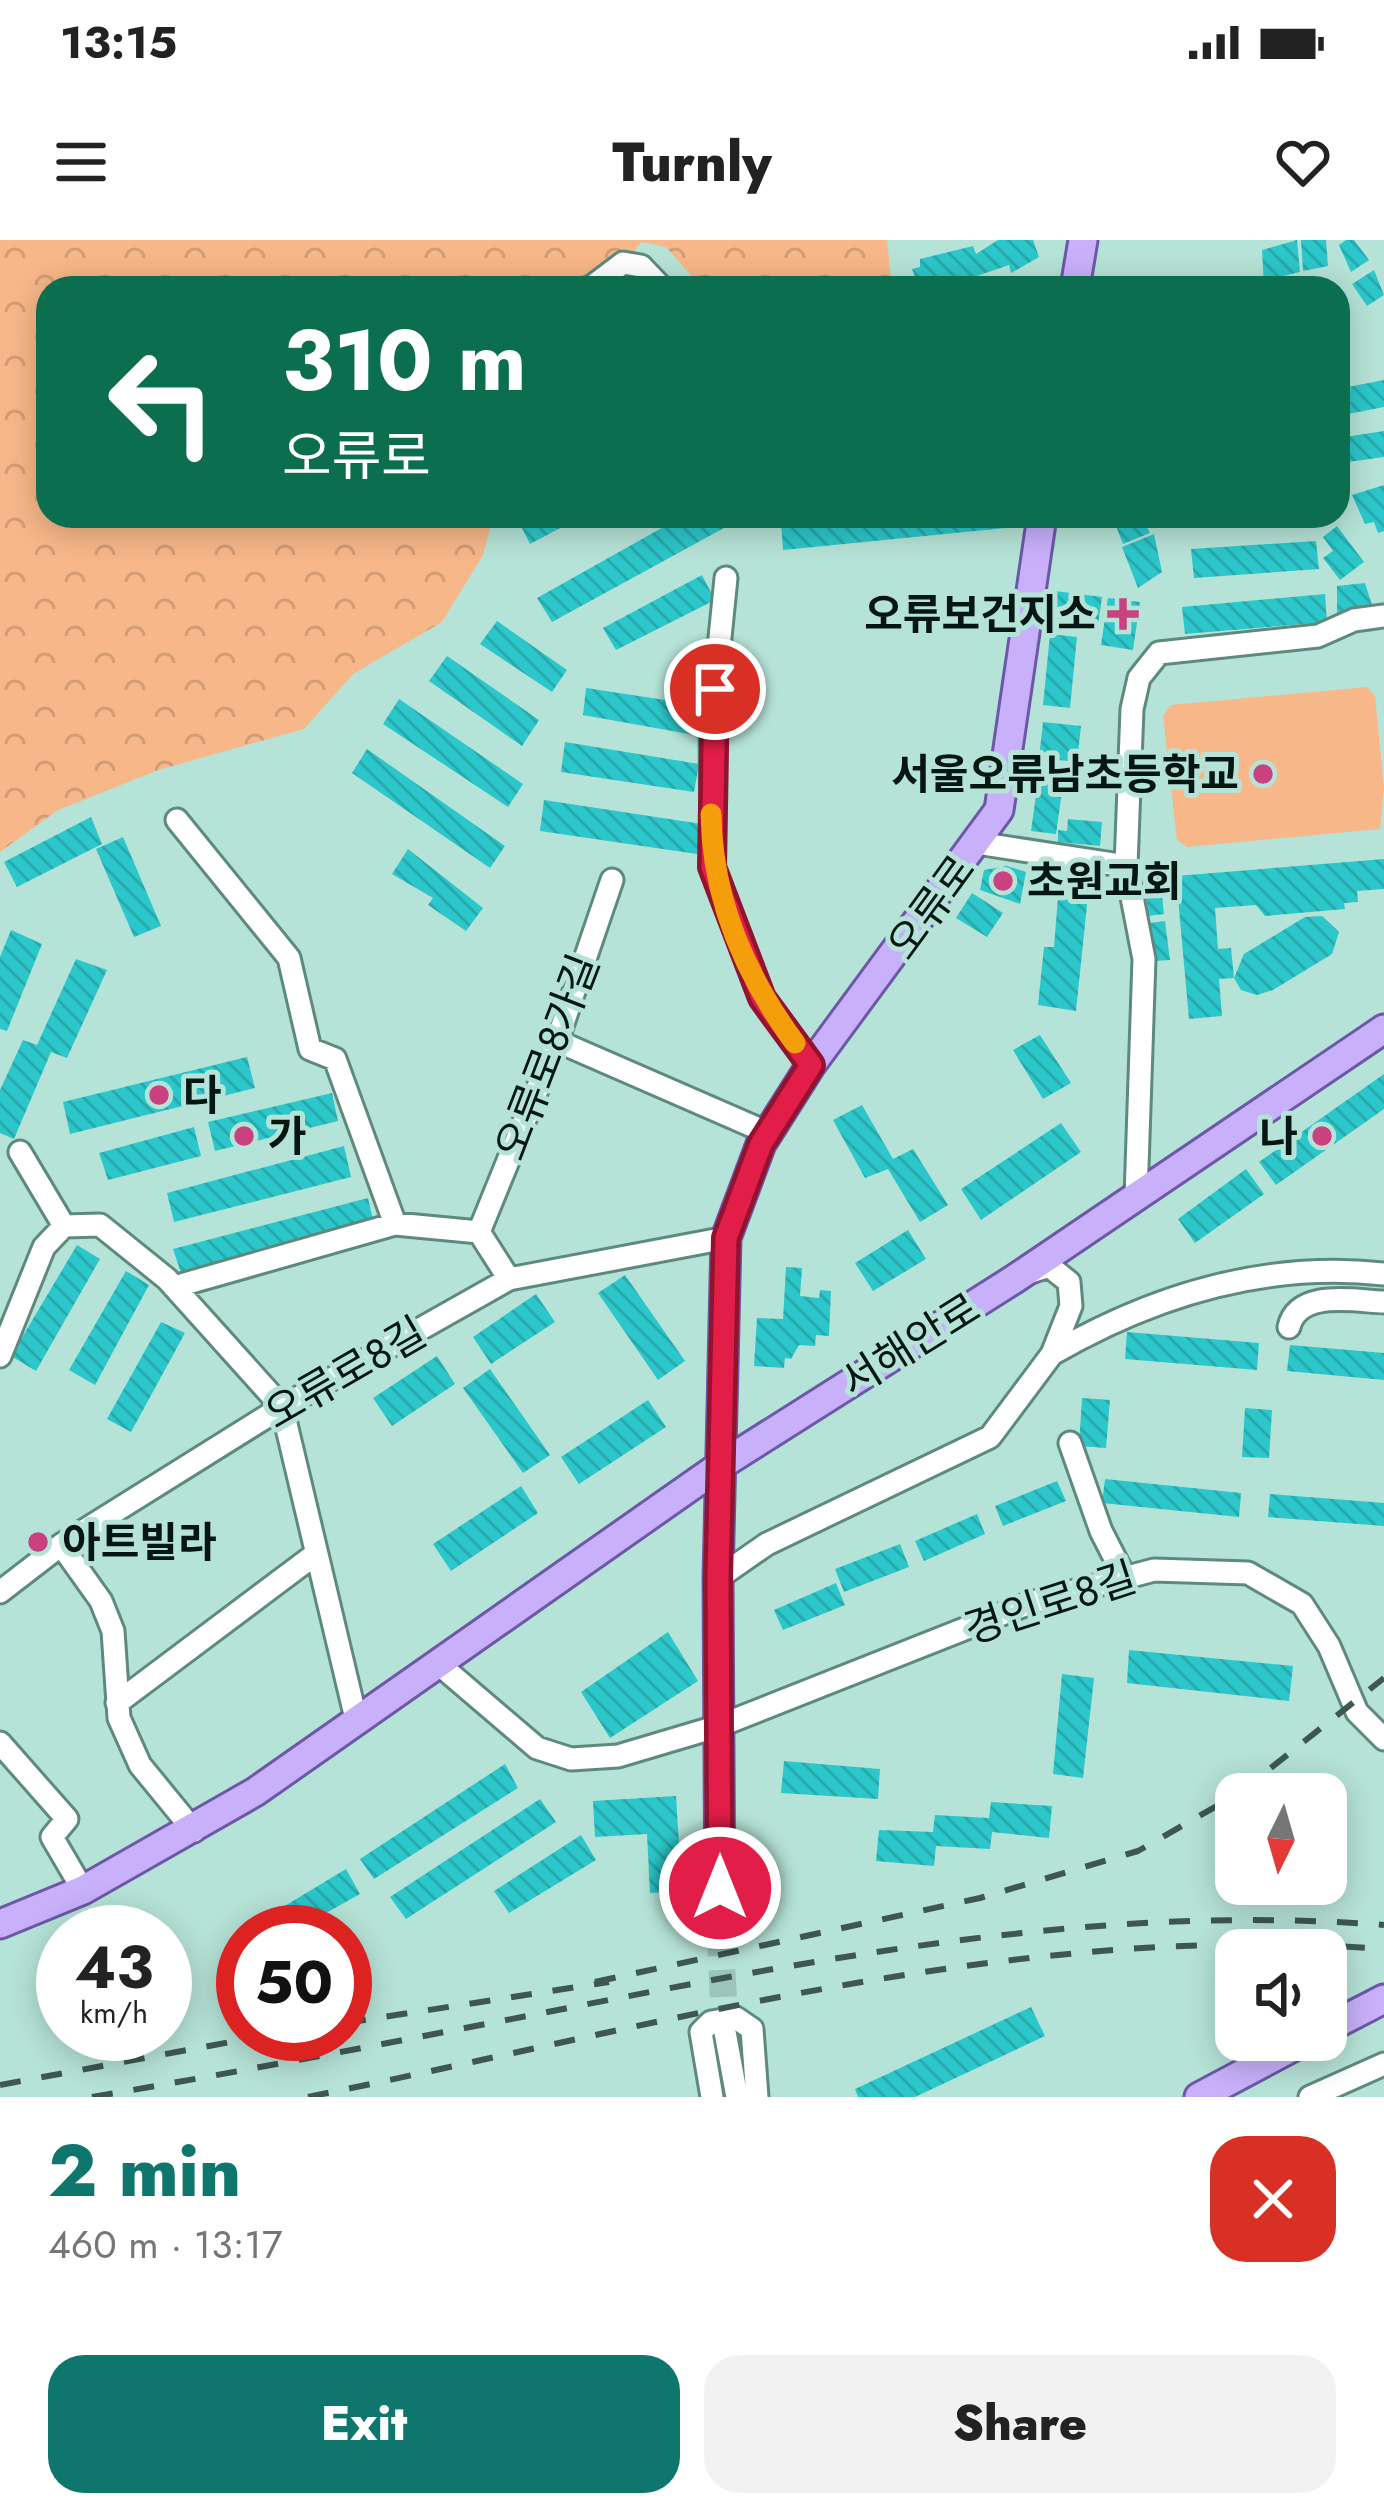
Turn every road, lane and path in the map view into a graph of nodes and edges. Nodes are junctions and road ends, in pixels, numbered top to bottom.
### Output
1 (1083, 240) edge
2 (605, 276) edge
3 (651, 276) edge
4 (1077, 276) edge
5 (1040, 528) edge
6 (726, 578) dead end
7 (1384, 616) edge
8 (177, 820) dead end
9 (977, 843) junction
10 (1126, 866) junction
11 (612, 880) dead end
12 (1384, 1029) edge
13 (557, 1041) junction
14 (811, 1065) junction
15 (768, 1133) junction
16 (20, 1152) dead end
17 (1136, 1197) junction
18 (394, 1224) junction
19 (64, 1226) junction
20 (479, 1232) junction
21 (726, 1238) junction
22 (1384, 1274) edge
23 (1016, 1278) junction
24 (509, 1279) junction
25 (174, 1287) junction
26 (1384, 1302) edge
27 (1289, 1327) dead end
28 (1052, 1354) junction
29 (0, 1356) edge
30 (282, 1408) junction
31 (1070, 1443) dead end
32 (724, 1462) junction
33 (61, 1545) junction
34 (313, 1556) junction
35 (718, 1578) junction
36 (1125, 1578) junction
37 (0, 1592) edge
38 (441, 1666) junction
39 (117, 1702) junction
40 (358, 1723) junction
41 (719, 1726) junction
42 (1384, 1739) edge
43 (0, 1744) edge
44 (194, 1831) junction
45 (83, 1890) junction
46 (0, 1924) edge
47 (720, 1929) tunnel mouth
48 (1381, 2007) edge
49 (1347, 2021) edge
50 (725, 2032) tunnel mouth
51 (1266, 2061) edge
52 (1384, 2064) edge
53 (712, 2097) edge
54 (737, 2097) edge
55 (757, 2097) edge
56 (1198, 2097) edge
57 (1310, 2097) edge

1 - 4 main road
2 - 3 street
5 - 9 main road, 오류로
6 - 14 street
7 - 10 street
8 - 18 street
9 - 10 street
9 - 14 main road, 오류로
10 - 17 street
11 - 13 street, 오류로8가길
12 - 17 main road, 서해안로
13 - 15 street
13 - 20 street, 오류로8가길
14 - 15 main road, 오류로
15 - 21 main road, 오류로
16 - 19 street
17 - 23 main road, 서해안로
18 - 20 street
18 - 25 street
19 - 25 street
19 - 29 street
20 - 24 street
21 - 24 street, 오류로8길
21 - 32 main road, 오류로
22 - 28 street
23 - 28 street
23 - 32 main road, 서해안로
24 - 30 street, 오류로8길
25 - 30 street
26 - 27 street
28 - 35 street
30 - 33 street, 오류로8길
30 - 34 street
31 - 36 street
32 - 35 main road, 오류로
32 - 38 main road, 서해안로
33 - 37 street, 오류로8길
33 - 39 street
34 - 39 street
34 - 40 street
35 - 41 main road, 오류로
36 - 41 street, 경인로8길
36 - 42 street, 경인로8길
38 - 40 main road, 서해안로
38 - 41 street
39 - 44 street
40 - 44 main road, 서해안로
41 - 47 main road, 오류로
43 - 45 street
44 - 45 main road, 서해안로
45 - 46 main road, 서해안로
48 - 49 main road
50 - 54 street
51 - 56 main road
52 - 57 street
53 - 55 street

